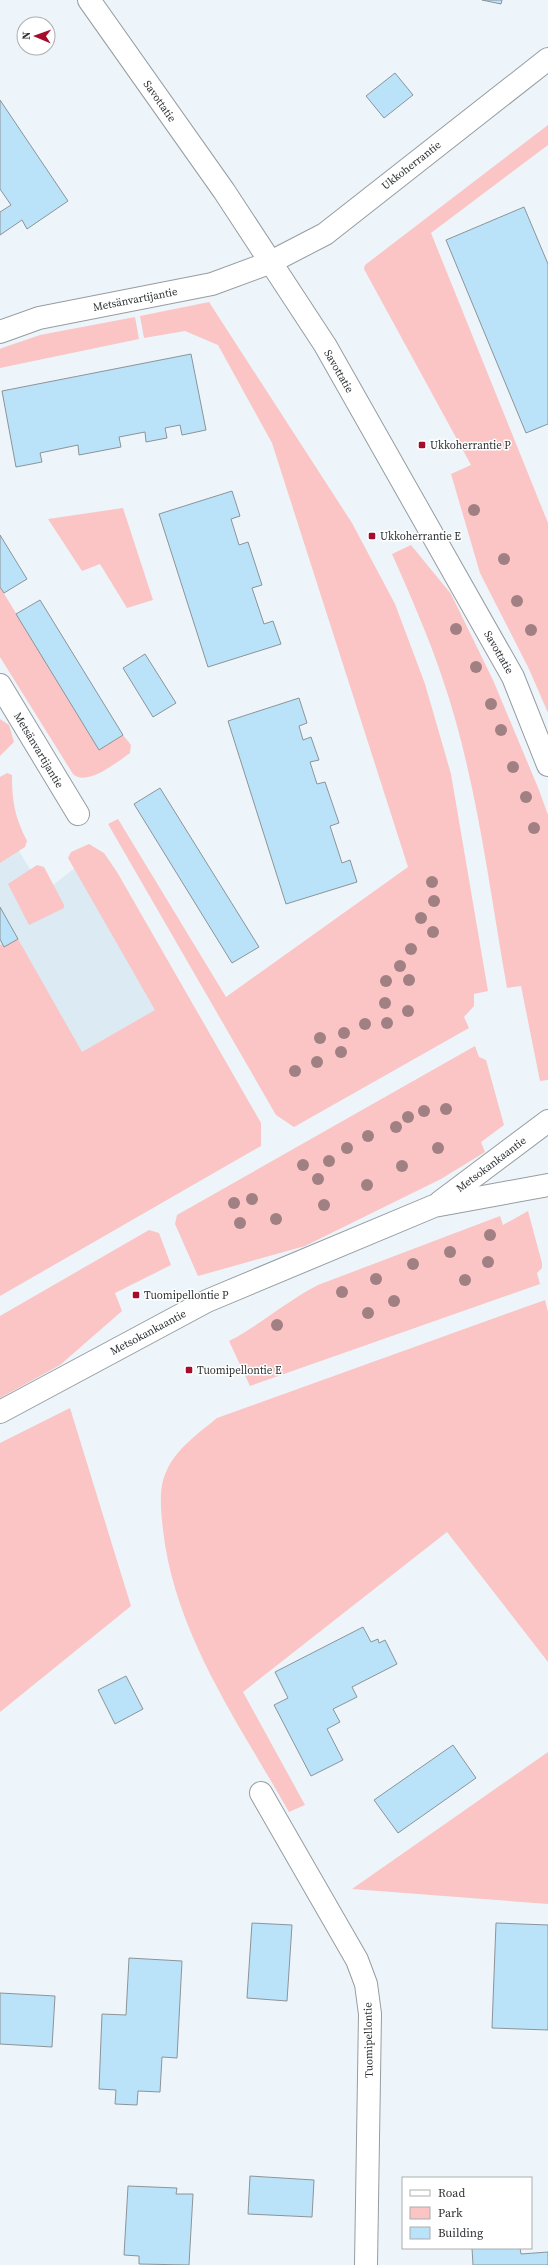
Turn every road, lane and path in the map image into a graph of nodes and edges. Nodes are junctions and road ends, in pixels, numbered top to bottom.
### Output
1 (89, 0) edge
2 (548, 59) edge
3 (269, 263) junction
4 (0, 332) edge
5 (0, 685) edge
6 (548, 765) edge
7 (78, 814) dead end
8 (548, 1121) edge
9 (548, 1185) edge
10 (434, 1206) junction
11 (0, 1412) edge
12 (261, 1794) dead end
13 (366, 2265) edge

1 - 3 street, Savottatie
2 - 3 street, Ukkoherrantie
3 - 4 street, Metsänvartijantie
3 - 6 street, Savottatie
5 - 7 street, Metsänvartijantie
8 - 10 street, Metsokankaantie
9 - 10 street, Metsokankaantie
10 - 11 street, Metsokankaantie
12 - 13 street, Tuomipellontie

